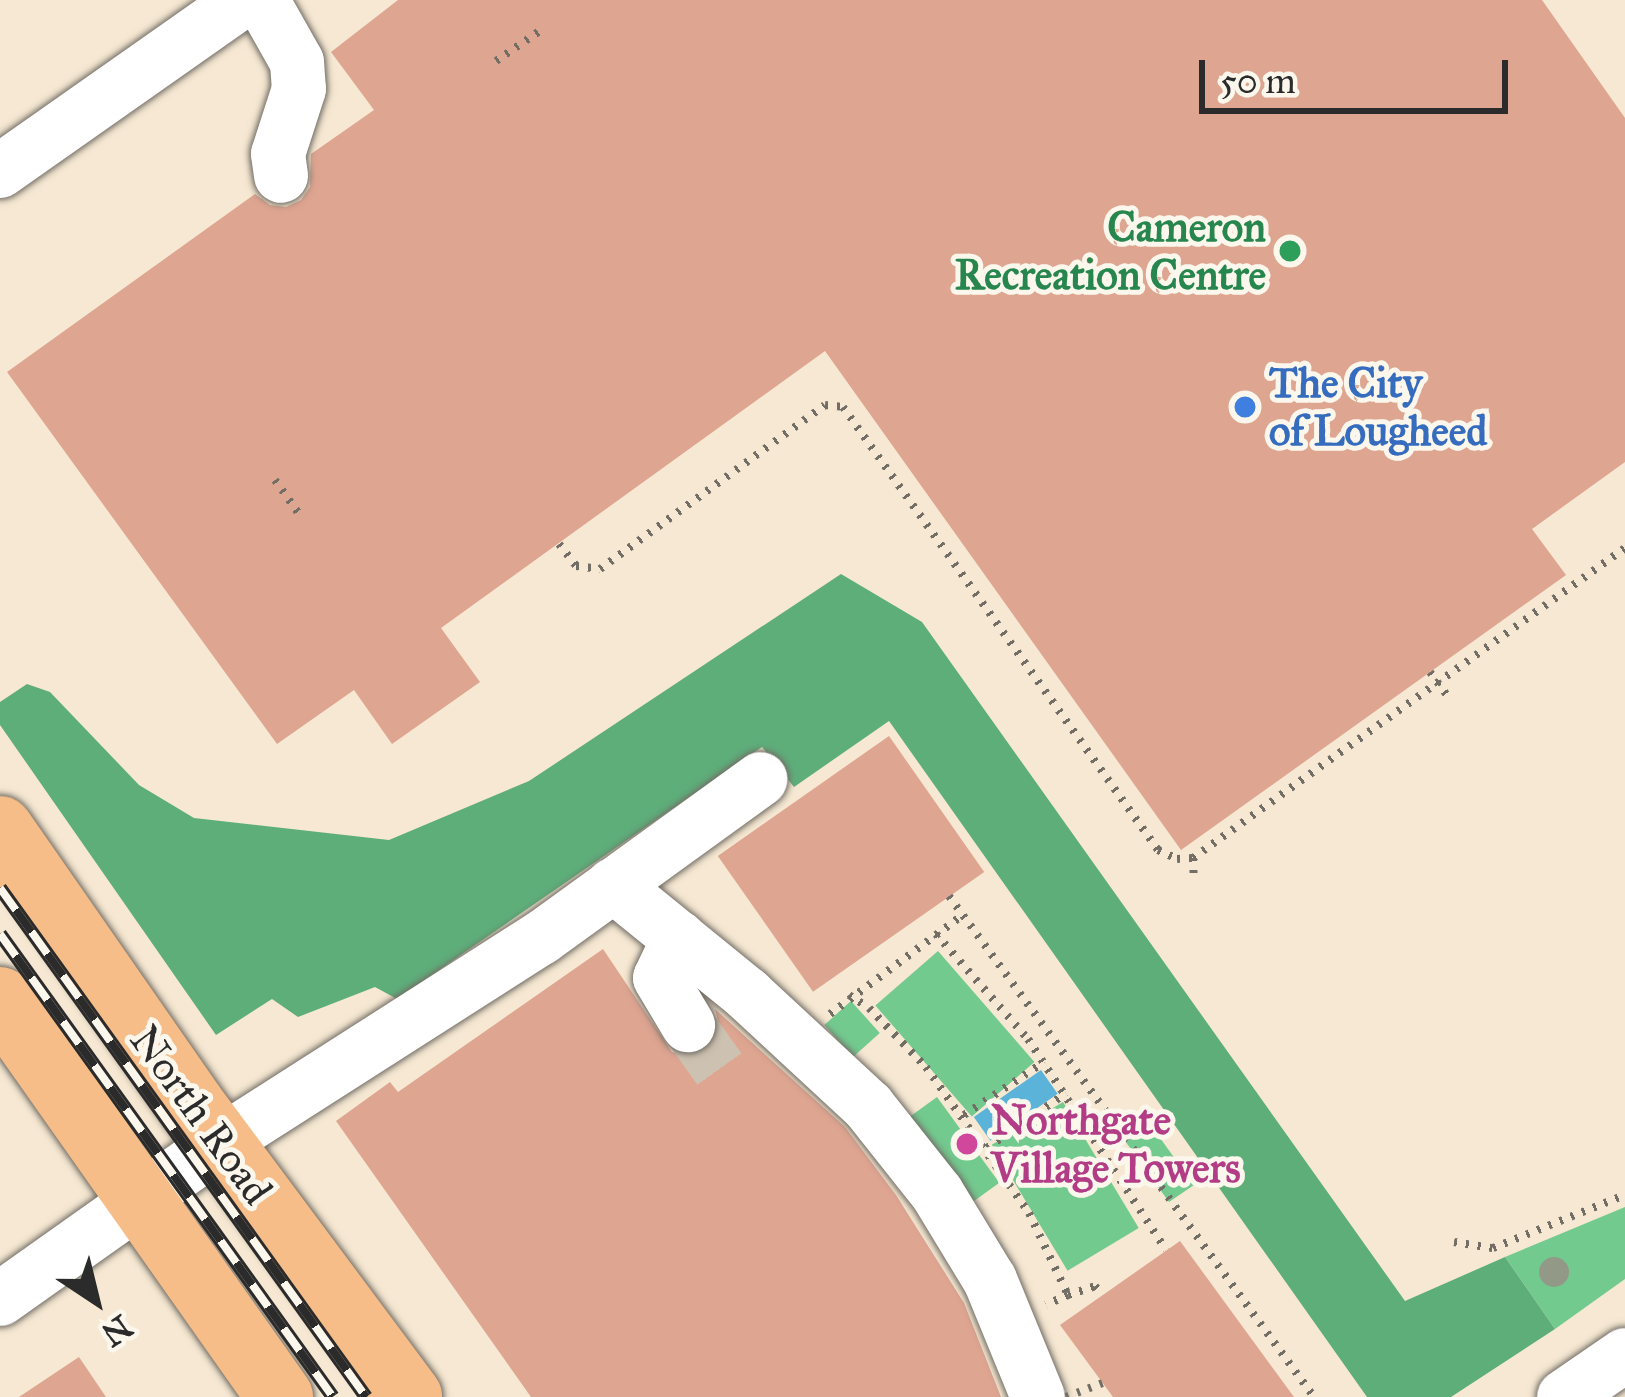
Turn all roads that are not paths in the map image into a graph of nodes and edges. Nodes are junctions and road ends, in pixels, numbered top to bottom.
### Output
1 (243, 0) edge
2 (262, 0) edge
3 (0, 170) edge
4 (280, 176) dead end
5 (761, 779) dead end
6 (0, 829) edge
7 (613, 885) junction
8 (679, 938) junction
9 (0, 1000) edge
10 (688, 1025) tunnel mouth
11 (220, 1143) junction
12 (140, 1201) junction
13 (0, 1299) edge
14 (1625, 1355) edge
15 (280, 1397) edge
16 (409, 1397) edge
17 (1038, 1397) edge
18 (1564, 1397) edge

1 - 3 street
2 - 4 street
5 - 7 street
6 - 11 main road, North Road
7 - 8 street
7 - 11 street
8 - 10 street
8 - 17 street
9 - 12 main road
11 - 12 street
11 - 16 main road, North Road
12 - 13 street
12 - 15 main road
14 - 18 street

